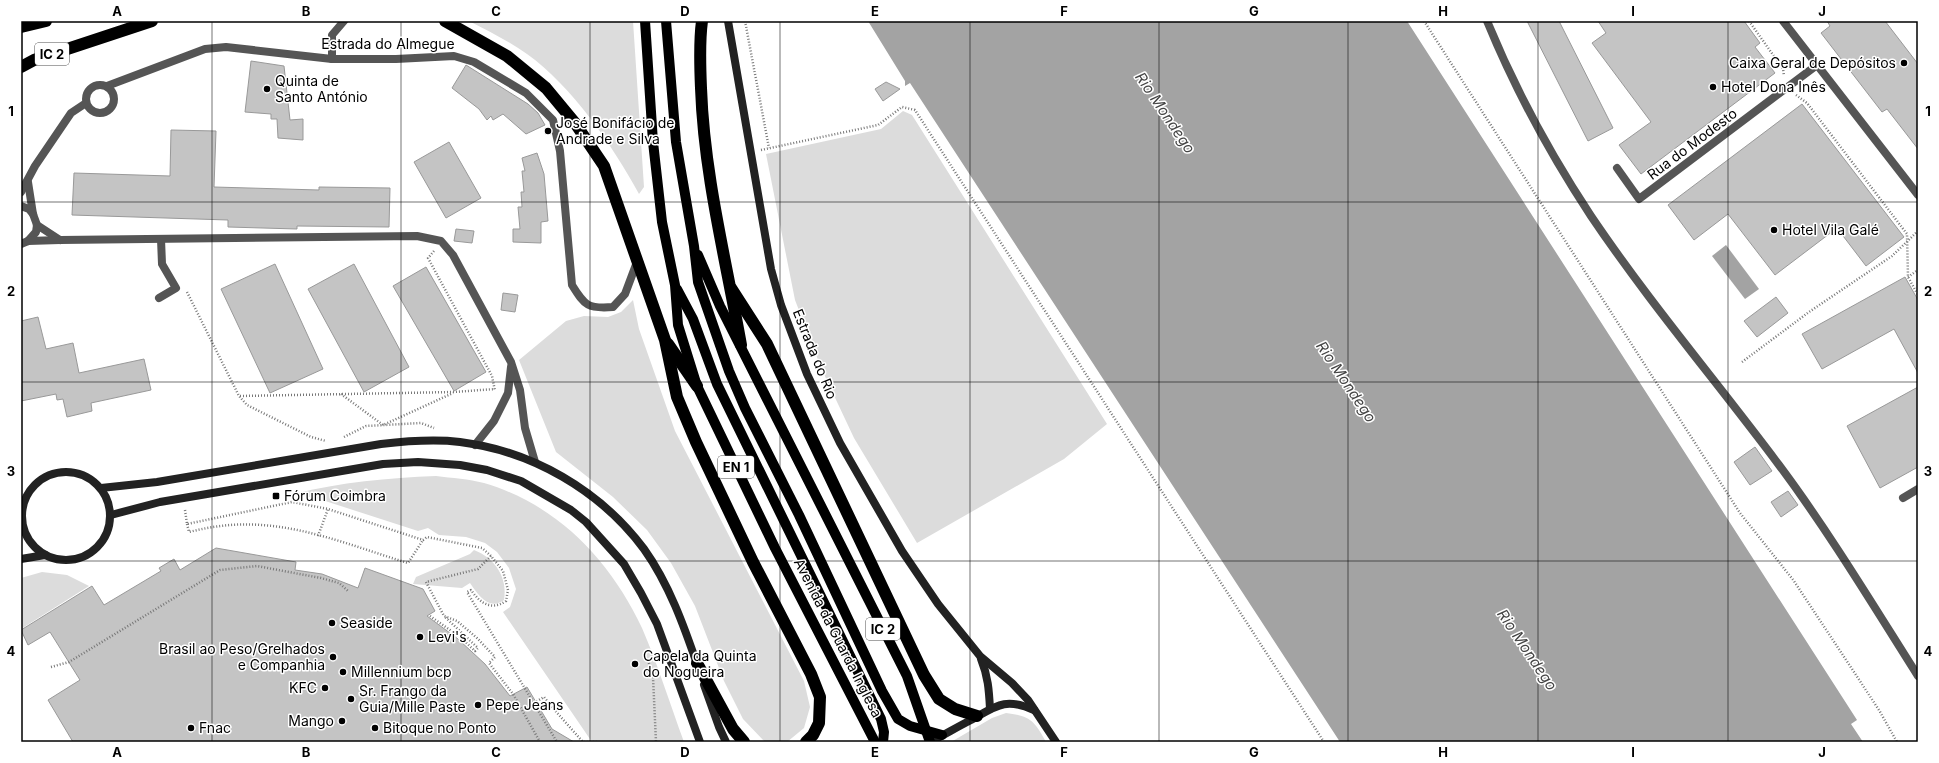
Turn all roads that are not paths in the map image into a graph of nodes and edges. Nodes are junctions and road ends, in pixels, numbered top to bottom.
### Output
1 (46, 21) edge
2 (152, 21) edge
3 (344, 21) edge
4 (446, 21) edge
5 (645, 21) edge
6 (666, 21) edge
7 (702, 21) edge
8 (728, 21) edge
9 (1487, 21) edge
10 (1783, 21) edge
11 (21, 28) edge
12 (332, 59) junction
13 (1817, 65) junction
14 (21, 67) edge
15 (107, 86) junction
16 (86, 103) junction
17 (1617, 168) dead end
18 (28, 182) junction
19 (21, 192) edge
20 (1918, 195) edge
21 (21, 206) edge
22 (33, 214) junction
23 (37, 225) junction
24 (161, 239) junction
25 (60, 240) junction
26 (24, 243) edge
27 (694, 246) junction
28 (637, 262) junction
29 (675, 285) junction
30 (731, 288) junction
31 (159, 298) dead end
32 (665, 340) junction
33 (741, 345) junction
34 (511, 362) junction
35 (697, 386) junction
36 (475, 445) junction
37 (535, 462) junction
38 (101, 488) junction
39 (1918, 489) edge
40 (1903, 498) dead end
41 (22, 512) edge
42 (111, 515) junction
43 (45, 554) junction
44 (21, 560) edge
45 (980, 656) junction
46 (697, 663) junction
47 (1918, 676) edge
48 (990, 709) junction
49 (1036, 711) junction
50 (977, 716) junction
51 (942, 735) junction
52 (700, 742) edge
53 (726, 742) edge
54 (744, 742) edge
55 (806, 742) edge
56 (875, 742) edge
57 (883, 742) edge
58 (930, 742) edge
59 (1056, 742) edge

1 - 11 highway, IC 2
2 - 14 highway, IC 2
3 - 12 street
4 - 28 highway
5 - 29 main road
6 - 27 main road
7 - 30 highway
8 - 45 main road, Estrada do Rio
9 - 47 street
10 - 13 street
12 - 15 street, Estrada do Almegue
12 - 28 street, Estrada do Almegue
13 - 17 street, Rua do Modesto
13 - 20 street
15 - 16 street
15 - 16 street
16 - 18 street
18 - 19 street
18 - 22 street
21 - 22 street
22 - 23 street
23 - 25 street
23 - 26 street
24 - 25 street
24 - 31 street
24 - 34 street
25 - 26 street
27 - 33 main road
27 - 51 main road
28 - 32 highway
29 - 35 main road
29 - 57 main road
30 - 33 highway
30 - 50 highway
32 - 35 highway
32 - 55 highway
33 - 58 main road, IC 2
34 - 36 street
34 - 37 street
35 - 56 main road, Avenida da Guarda Inglesa / EN 1
36 - 37 main road
36 - 38 main road
37 - 46 main road
38 - 41 main road
38 - 42 main road
39 - 40 street
41 - 43 main road
42 - 43 main road
42 - 52 main road
43 - 44 main road
45 - 48 main road, Estrada do Rio
45 - 49 main road, Estrada do Rio
46 - 53 main road
46 - 54 highway
48 - 49 main road
48 - 50 main road
49 - 59 main road, Estrada do Rio
50 - 51 main road
51 - 58 main road

